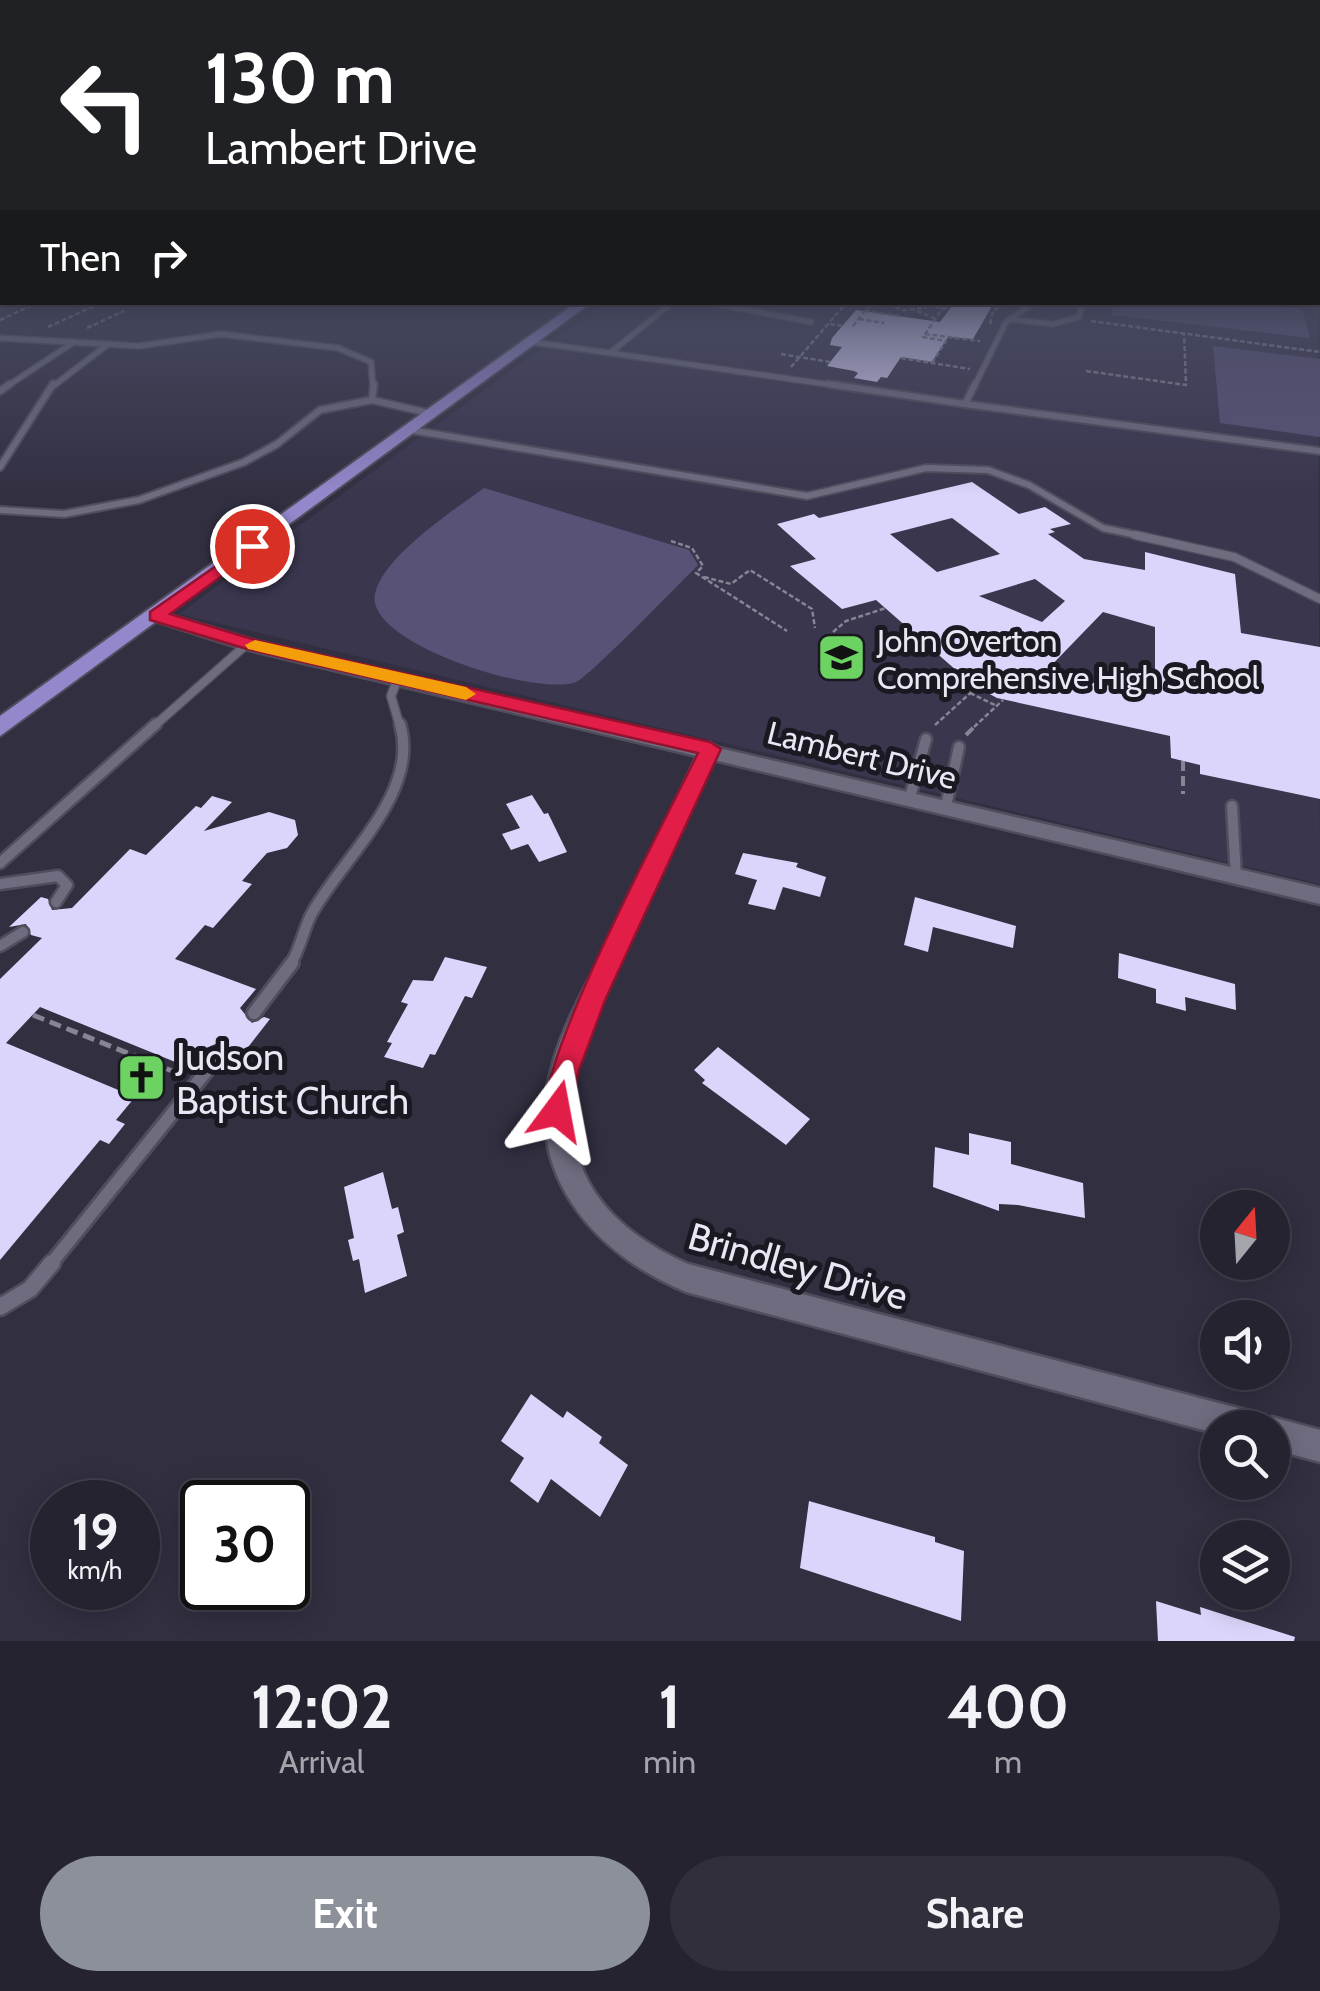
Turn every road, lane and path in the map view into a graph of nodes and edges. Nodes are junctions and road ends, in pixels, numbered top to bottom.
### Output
1 (532, 342) edge
2 (74, 343) edge
3 (81, 343) edge
4 (170, 343) edge
5 (290, 343) edge
6 (536, 343) edge
7 (623, 343) edge
8 (813, 343) edge
9 (945, 343) edge
10 (997, 343) edge
11 (1184, 343) edge
12 (1256, 343) edge
13 (108, 345) junction
14 (1320, 352) edge
15 (610, 353) junction
16 (782, 354) dead end
17 (800, 357) junction
18 (901, 358) dead end
19 (830, 362) dead end
20 (932, 363) junction
21 (788, 371) dead end
22 (982, 371) junction
23 (1086, 372) dead end
24 (0, 391) edge
25 (372, 400) junction
26 (965, 404) junction
27 (433, 414) junction
28 (411, 430) junction
29 (1320, 451) edge
30 (0, 467) edge
31 (0, 510) edge
32 (671, 541) dead end
33 (699, 576) junction
34 (1320, 599) edge
35 (886, 608) dead end
36 (156, 616) junction
37 (816, 628) dead end
38 (787, 631) dead end
39 (833, 632) dead end
40 (247, 644) junction
41 (398, 678) junction
42 (976, 687) dead end
43 (970, 693) junction
44 (1003, 700) dead end
45 (998, 706) junction
46 (933, 727) dead end
47 (0, 728) edge
48 (926, 739) dead end
49 (957, 746) joint
50 (710, 749) junction
51 (1183, 761) dead end
52 (1183, 794) dead end
53 (910, 797) junction
54 (946, 806) junction
55 (1232, 806) dead end
56 (0, 863) edge
57 (1236, 877) junction
58 (0, 884) edge
59 (1320, 896) edge
60 (56, 902) dead end
61 (24, 932) dead end
62 (0, 946) edge
63 (254, 1013) dead end
64 (33, 1015) dead end
65 (221, 1053) dead end
66 (198, 1082) junction
67 (0, 1308) edge
68 (1200, 1414) edge
69 (1290, 1438) edge
70 (1320, 1446) edge

1 - 27 main road
2 - 24 lane
3 - 13 lane
4 - 13 lane
5 - 25 lane
6 - 15 lane
7 - 15 lane
8 - 17 path
9 - 20 path
10 - 22 lane
11 - 23 path
12 - 14 path
13 - 30 lane
15 - 26 lane
16 - 17 path
17 - 19 path
17 - 21 path
18 - 20 path
20 - 22 path
22 - 26 lane
25 - 27 lane
25 - 31 lane
26 - 29 lane
27 - 28 main road
28 - 34 lane
28 - 36 main road
32 - 33 path
33 - 37 path
33 - 38 path
35 - 39 path
36 - 40 street, Lambert Drive
36 - 47 main road
40 - 41 street, Lambert Drive
40 - 56 lane
41 - 50 street, Lambert Drive
41 - 63 lane
42 - 43 path
43 - 45 path
43 - 46 path
44 - 45 path
45 - 49 path
48 - 53 lane
49 - 54 lane
50 - 53 street, Lambert Drive
50 - 68 street, Brindley Drive
51 - 52 path
53 - 54 street, Lambert Drive
54 - 57 street, Lambert Drive
55 - 57 lane
57 - 59 street, Lambert Drive
58 - 60 lane
61 - 62 lane
64 - 66 path
65 - 66 lane
66 - 67 lane
69 - 70 street

